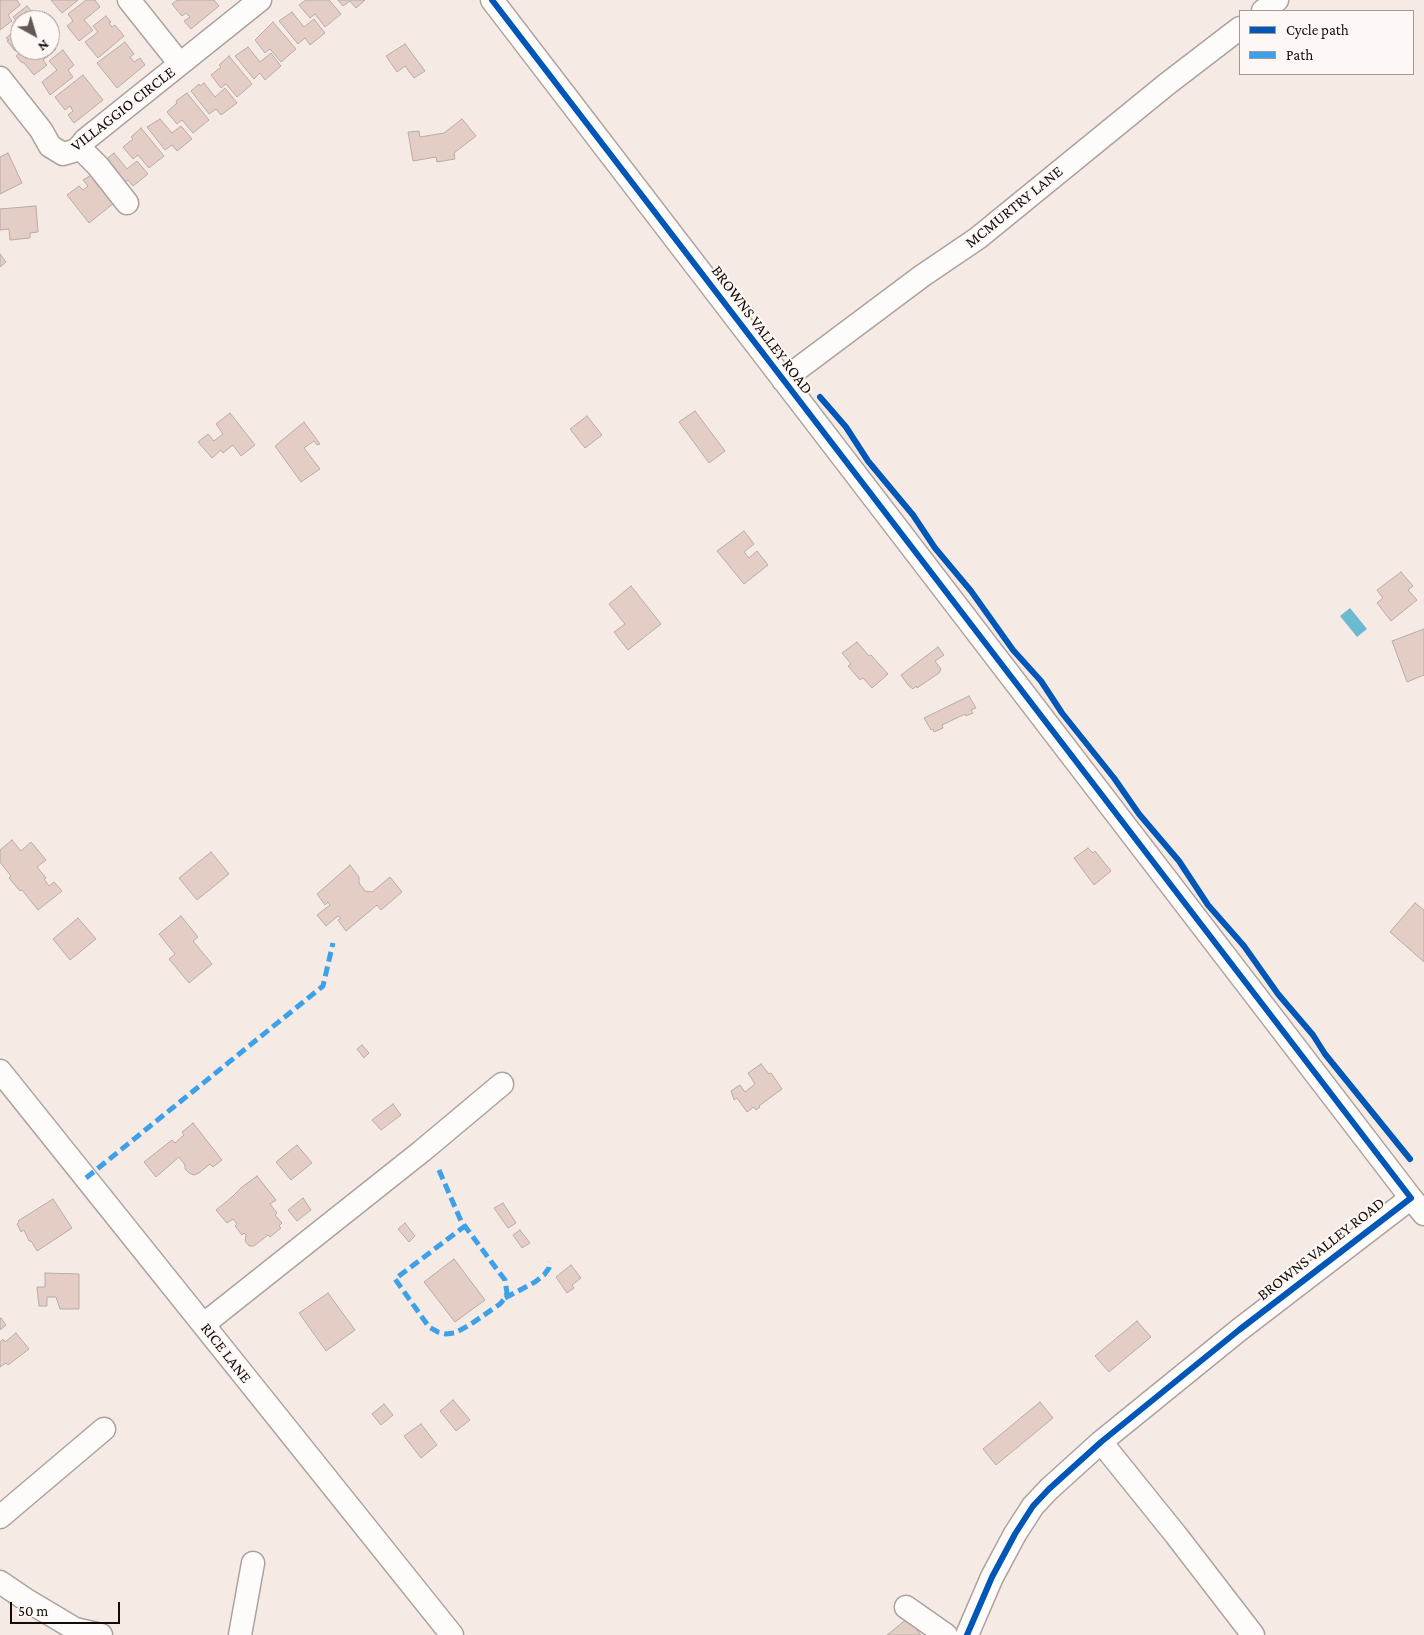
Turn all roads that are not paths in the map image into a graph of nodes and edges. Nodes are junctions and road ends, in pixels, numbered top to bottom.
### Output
1 (129, 0) edge
2 (260, 0) edge
3 (492, 0) edge
4 (1277, 0) edge
5 (1263, 10) edge
6 (1239, 29) edge
7 (180, 64) junction
8 (0, 78) edge
9 (79, 148) junction
10 (127, 203) dead end
11 (783, 380) junction
12 (0, 1071) edge
13 (502, 1084) dead end
14 (1421, 1197) edge
15 (204, 1324) junction
16 (104, 1429) dead end
17 (1101, 1442) junction
18 (0, 1518) edge
19 (253, 1563) dead end
20 (0, 1582) edge
21 (906, 1608) dead end
22 (441, 1631) edge
23 (74, 1632) edge
24 (101, 1635) edge
25 (240, 1635) edge
26 (946, 1635) edge
27 (967, 1635) edge
28 (1253, 1635) edge

1 - 7 street
2 - 7 street, VILLAGGIO CIRCLE
3 - 11 street, BROWNS VALLEY ROAD
4 - 5 street
6 - 11 street, MCMURTRY LANE
7 - 9 street, VILLAGGIO CIRCLE
8 - 9 street, VILLAGGIO CIRCLE
9 - 10 street
11 - 14 street, BROWNS VALLEY ROAD
12 - 15 street, RICE LANE
13 - 15 street
14 - 17 street, BROWNS VALLEY ROAD
15 - 22 street, RICE LANE
16 - 18 street
17 - 27 street, BROWNS VALLEY ROAD
17 - 28 street
19 - 25 street
20 - 23 street
21 - 26 street
23 - 24 street

